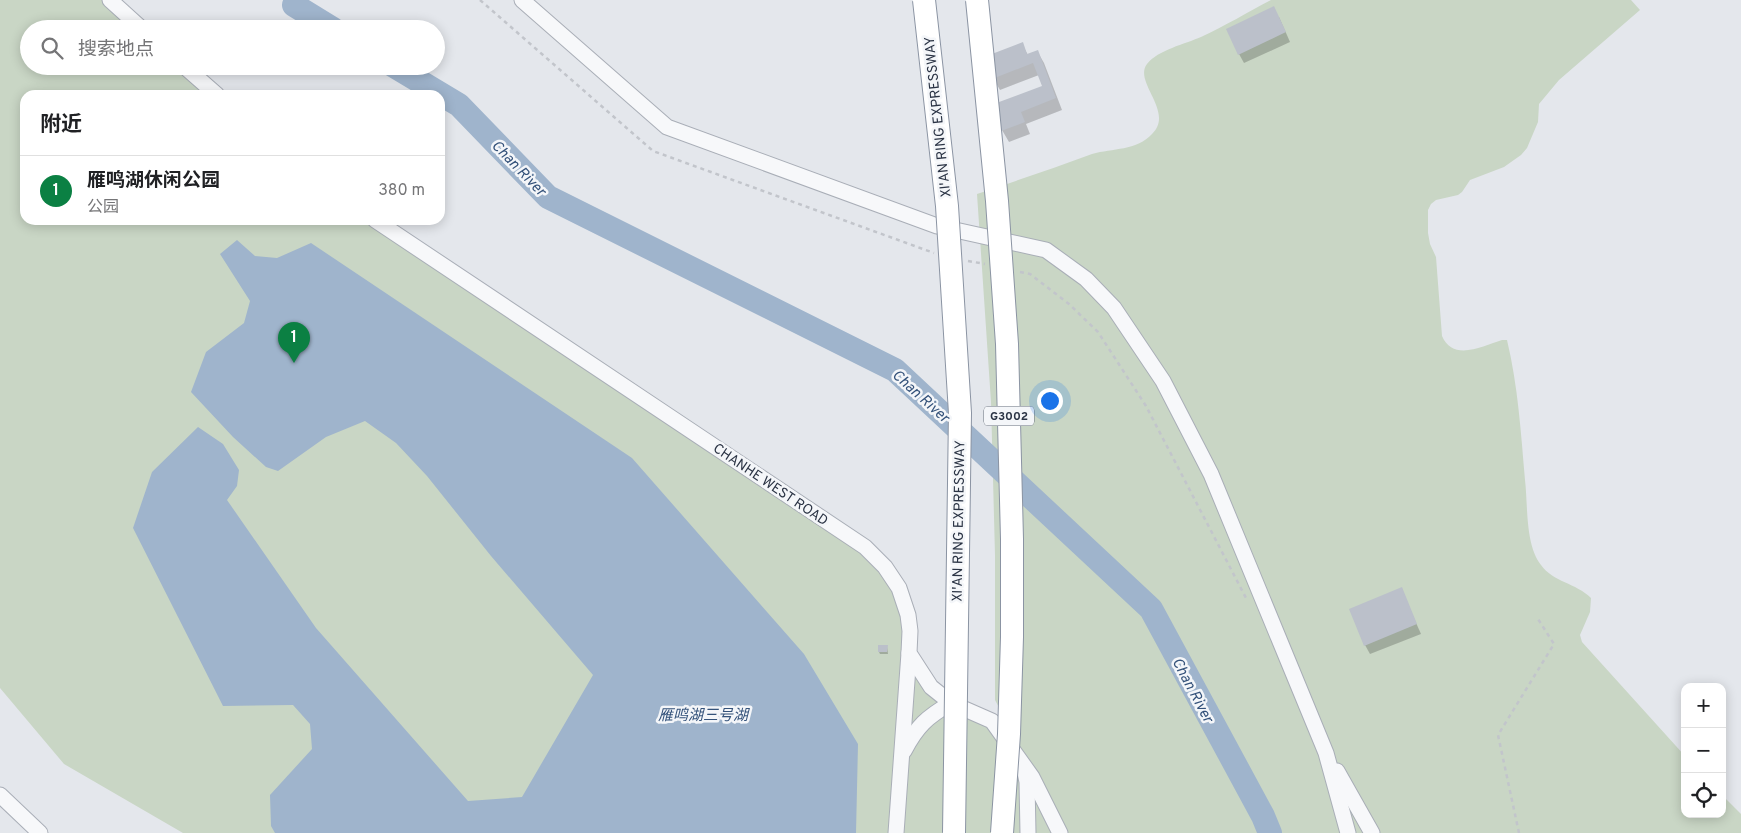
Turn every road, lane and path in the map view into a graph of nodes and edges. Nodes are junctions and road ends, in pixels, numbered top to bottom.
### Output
1 (110, 0) edge
2 (522, 0) edge
3 (924, 0) edge
4 (977, 0) edge
5 (132, 20) edge
6 (194, 75) edge
7 (211, 90) edge
8 (382, 225) edge
9 (927, 252) dead end
10 (936, 254) dead end
11 (964, 260) dead end
12 (992, 266) dead end
13 (1011, 270) dead end
14 (1249, 604) dead end
15 (1538, 619) dead end
16 (909, 653) junction
17 (951, 703) junction
18 (1326, 752) junction
19 (902, 756) junction
20 (1022, 761) junction
21 (0, 794) edge
22 (898, 813) junction
23 (40, 833) edge
24 (896, 833) edge
25 (903, 833) edge
26 (954, 833) edge
27 (1002, 833) edge
28 (1028, 833) edge
29 (1060, 833) edge
30 (1348, 833) edge
31 (1372, 833) edge
32 (1519, 833) edge

1 - 5 street
2 - 18 street
3 - 26 highway, XI'AN RING EXPRESSWAY, bridge
4 - 27 highway, G3002, bridge
6 - 7 street
8 - 16 street, CHANHE WEST ROAD
9 - 10 path
11 - 12 path
13 - 14 path
15 - 32 path
16 - 17 street
16 - 19 street, CHANHE WEST ROAD
17 - 19 street
17 - 20 street
18 - 30 street
18 - 31 street
19 - 22 street, CHANHE WEST ROAD
20 - 28 street
20 - 29 street
21 - 23 street
22 - 24 street, CHANHE WEST ROAD
22 - 25 street

